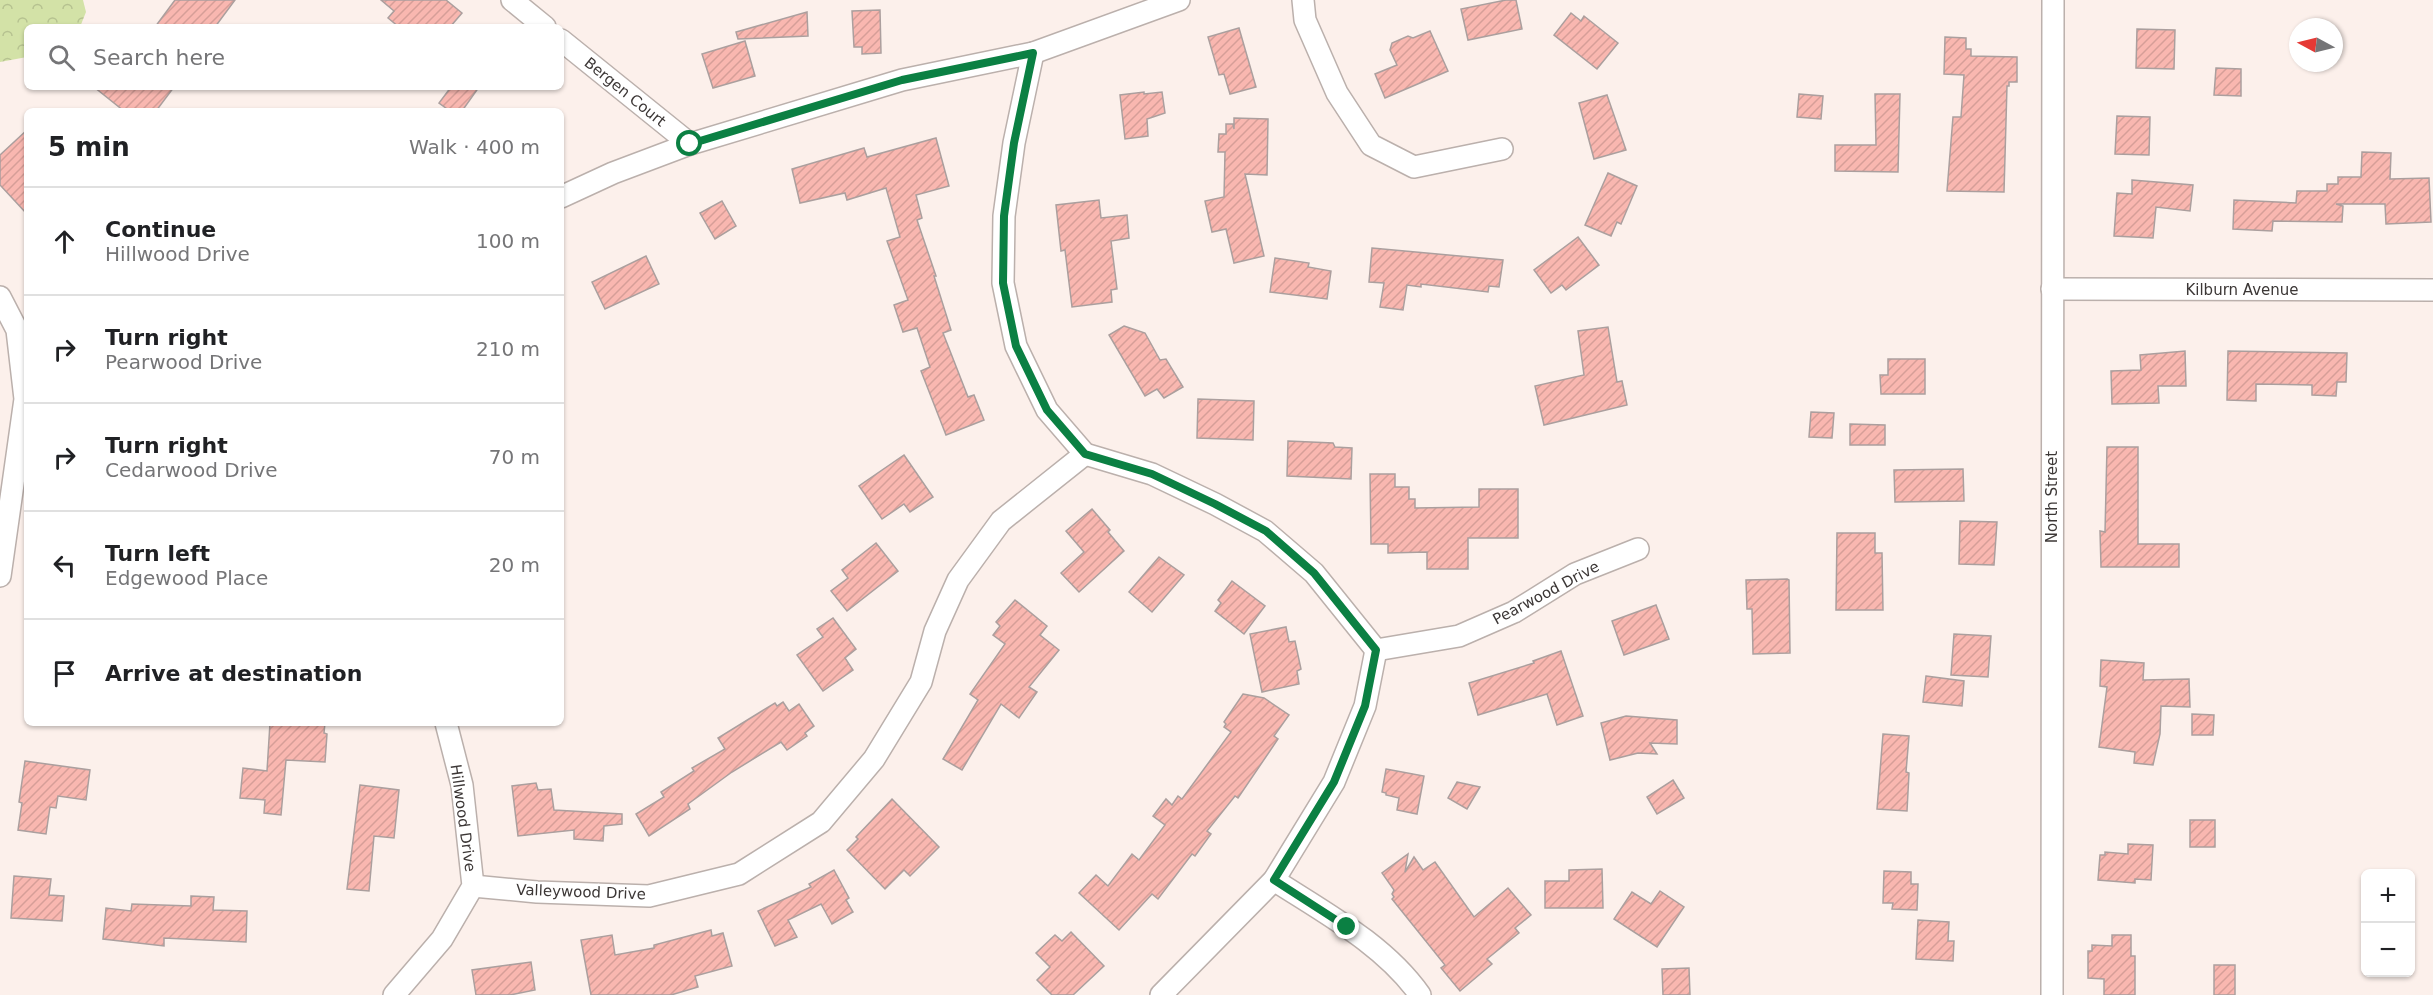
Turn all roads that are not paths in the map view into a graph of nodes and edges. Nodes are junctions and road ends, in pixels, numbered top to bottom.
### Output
1 (512, 0) edge
2 (1179, 0) edge
3 (1303, 0) edge
4 (2053, 0) edge
5 (541, 24) edge
6 (564, 42) edge
7 (1033, 53) junction
8 (690, 144) junction
9 (1502, 149) dead end
10 (564, 196) edge
11 (2052, 289) junction
12 (2433, 290) edge
13 (0, 297) edge
14 (24, 390) edge
15 (24, 405) edge
16 (1085, 454) junction
17 (2, 547) edge
18 (1638, 549) dead end
19 (0, 576) edge
20 (1376, 650) junction
21 (447, 726) edge
22 (1274, 880) junction
23 (473, 886) junction
24 (394, 995) edge
25 (1161, 995) edge
26 (1420, 995) edge
27 (2052, 995) edge

1 - 5 street
2 - 7 street
3 - 9 street
4 - 11 street, North Street
6 - 8 street, Bergen Court
7 - 8 street
7 - 16 street
8 - 10 street
11 - 12 street, Kilburn Avenue
11 - 27 street, North Street
13 - 14 street
15 - 17 street
16 - 20 street
16 - 23 street, Valleywood Drive
17 - 19 street
18 - 20 street, Pearwood Drive
20 - 22 street
21 - 23 street, Hillwood Drive
22 - 25 street
22 - 26 street
23 - 24 street, Hillwood Drive

